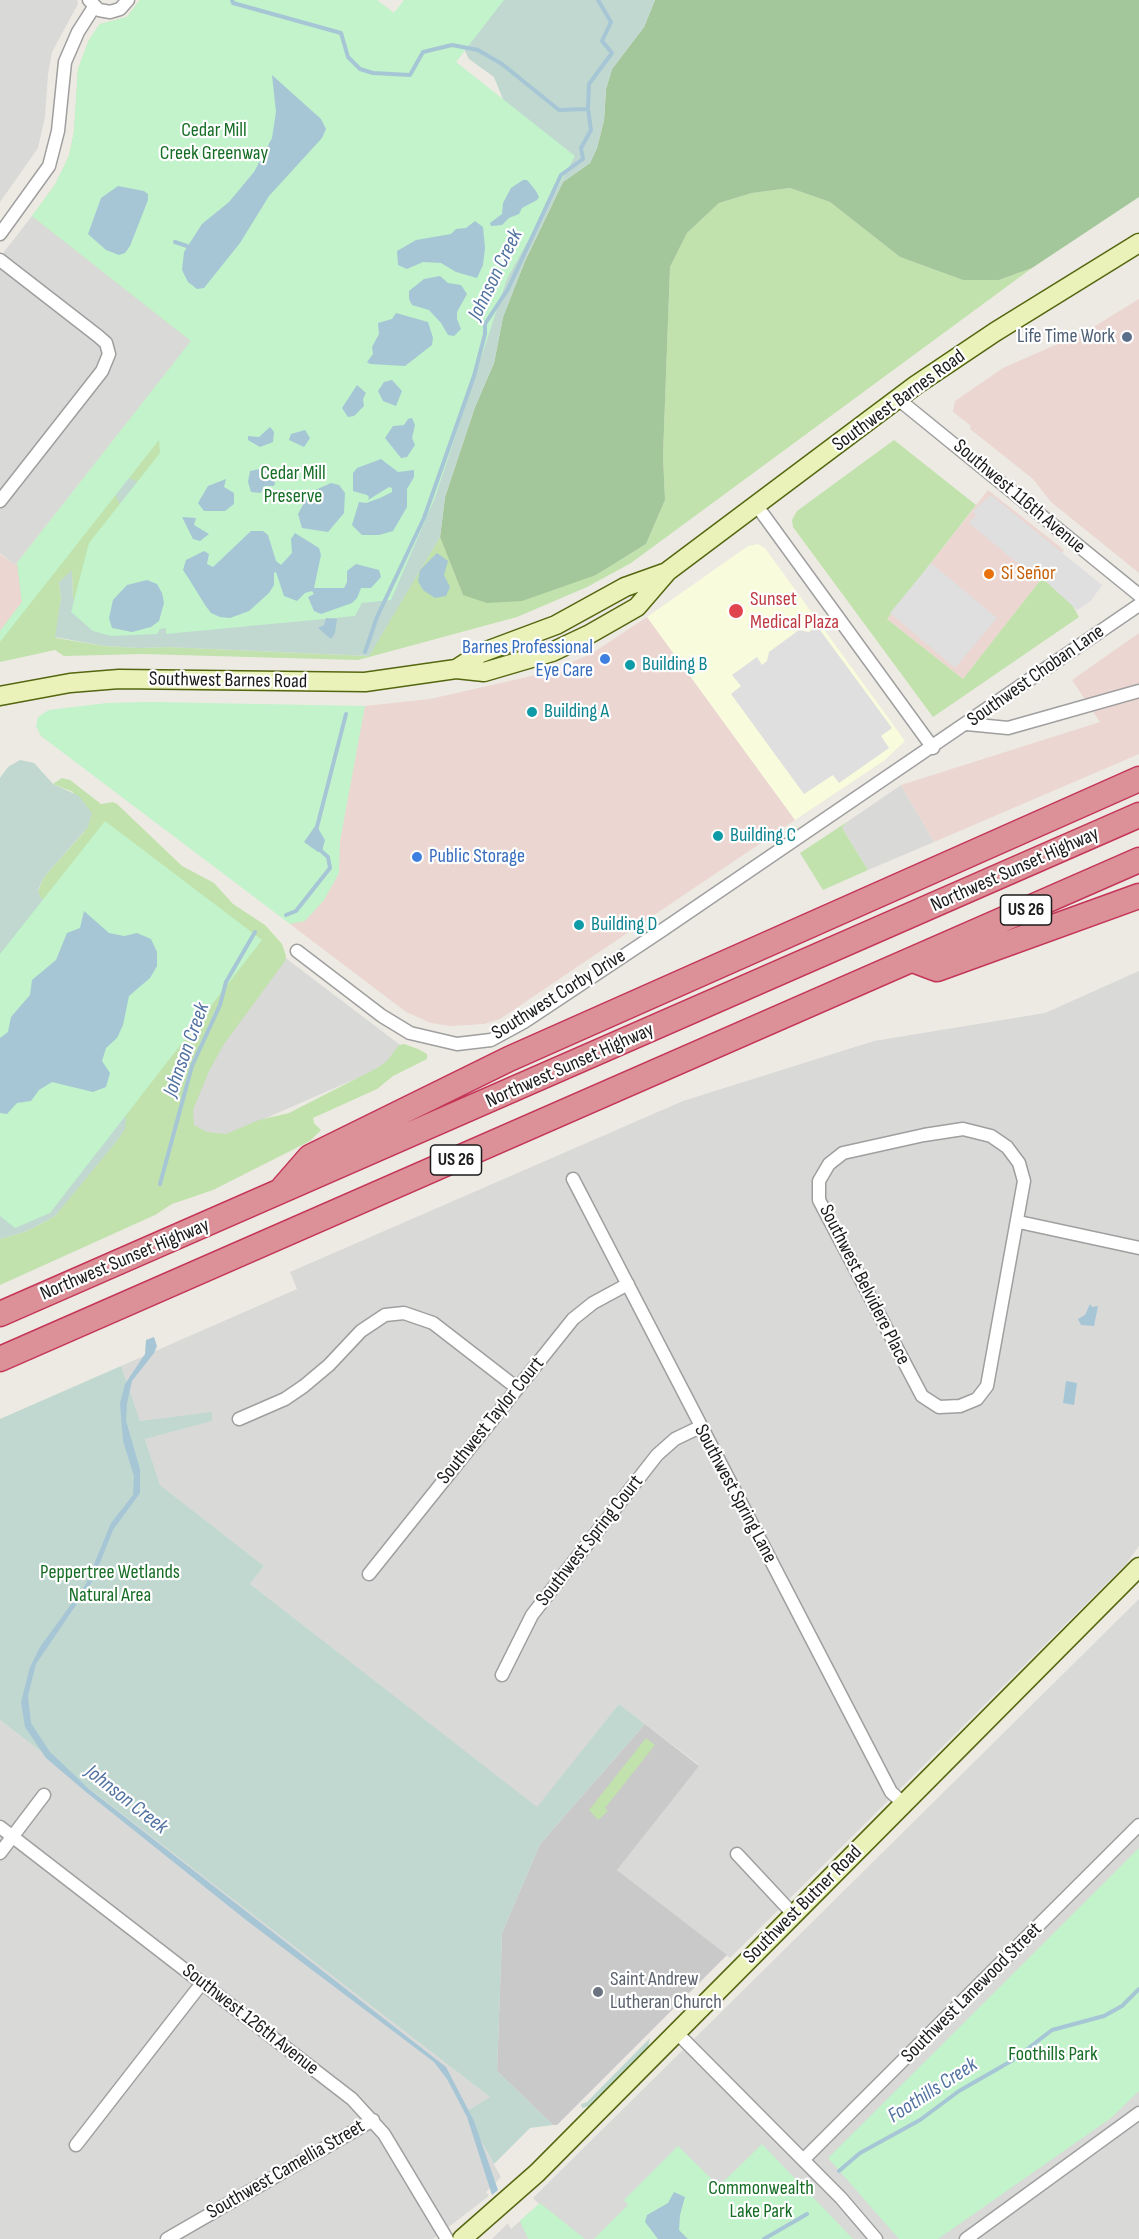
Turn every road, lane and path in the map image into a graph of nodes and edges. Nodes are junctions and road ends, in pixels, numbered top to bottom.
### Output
1 (128, 0) edge
2 (91, 4) edge
3 (0, 234) edge
4 (1139, 243) edge
5 (0, 260) edge
6 (898, 399) junction
7 (0, 501) edge
8 (757, 506) junction
9 (668, 571) junction
10 (1139, 595) edge
11 (1139, 605) edge
12 (556, 625) junction
13 (552, 652) junction
14 (456, 669) junction
15 (1139, 691) edge
16 (0, 696) edge
17 (967, 724) junction
18 (933, 748) junction
19 (1139, 779) edge
20 (1139, 815) edge
21 (1139, 860) edge
22 (1139, 896) edge
23 (297, 951) dead end
24 (913, 960) junction
25 (573, 1179) dead end
26 (278, 1194) junction
27 (1019, 1222) junction
28 (1139, 1248) edge
29 (628, 1284) junction
30 (0, 1314) edge
31 (0, 1359) edge
32 (518, 1388) junction
33 (239, 1419) dead end
34 (700, 1427) junction
35 (1139, 1567) edge
36 (369, 1574) dead end
37 (502, 1675) dead end
38 (44, 1795) dead end
39 (904, 1804) junction
40 (1139, 1825) edge
41 (0, 1827) edge
42 (12, 1837) junction
43 (0, 1853) edge
44 (737, 1854) dead end
45 (794, 1915) junction
46 (202, 1983) junction
47 (676, 2032) junction
48 (1139, 2113) edge
49 (373, 2120) junction
50 (76, 2145) dead end
51 (803, 2160) junction
52 (167, 2239) edge
53 (447, 2239) edge
54 (462, 2239) edge
55 (876, 2239) edge
56 (966, 2239) edge

1 - 2 street
2 - 3 street
4 - 6 main road, Southwest Barnes Road
5 - 7 street
6 - 8 main road, Southwest Barnes Road
6 - 10 street, Southwest 116th Avenue
8 - 9 main road, Southwest Barnes Road
8 - 18 street
9 - 12 main road, Southwest Barnes Road
9 - 13 main road, Southwest Barnes Road
11 - 17 street, Southwest Choban Lane
12 - 13 main road
12 - 14 main road, Southwest Barnes Road
13 - 14 main road, Southwest Barnes Road
14 - 16 main road, Southwest Barnes Road
15 - 17 street
17 - 18 street, Southwest Choban Lane
18 - 23 street, Southwest Corby Drive
19 - 26 highway
20 - 26 highway, Northwest Sunset Highway / US 26
21 - 24 highway, Northwest Sunset Highway / US 26
22 - 24 highway
24 - 31 highway, Northwest Sunset Highway / US 26
25 - 29 street, Southwest Spring Lane
26 - 30 highway, Northwest Sunset Highway / US 26
27 - 27 street, Southwest Belvidere Place
27 - 28 street
29 - 32 street, Southwest Taylor Court
29 - 34 street, Southwest Spring Lane
32 - 33 street
32 - 36 street, Southwest Taylor Court
34 - 37 street, Southwest Spring Court
34 - 39 street, Southwest Spring Lane
35 - 39 main road, Southwest Butner Road
38 - 42 street
39 - 45 main road, Southwest Butner Road
40 - 51 street, Southwest Lanewood Street
41 - 42 street, Southwest 126th Avenue
42 - 43 street
42 - 46 street, Southwest 126th Avenue
44 - 45 street
45 - 47 main road, Southwest Butner Road
46 - 49 street, Southwest 126th Avenue
46 - 50 street
47 - 51 street
47 - 54 main road, Southwest Butner Road
48 - 56 street
49 - 52 street, Southwest Camellia Street
49 - 53 street, Southwest 126th Avenue
51 - 55 street

